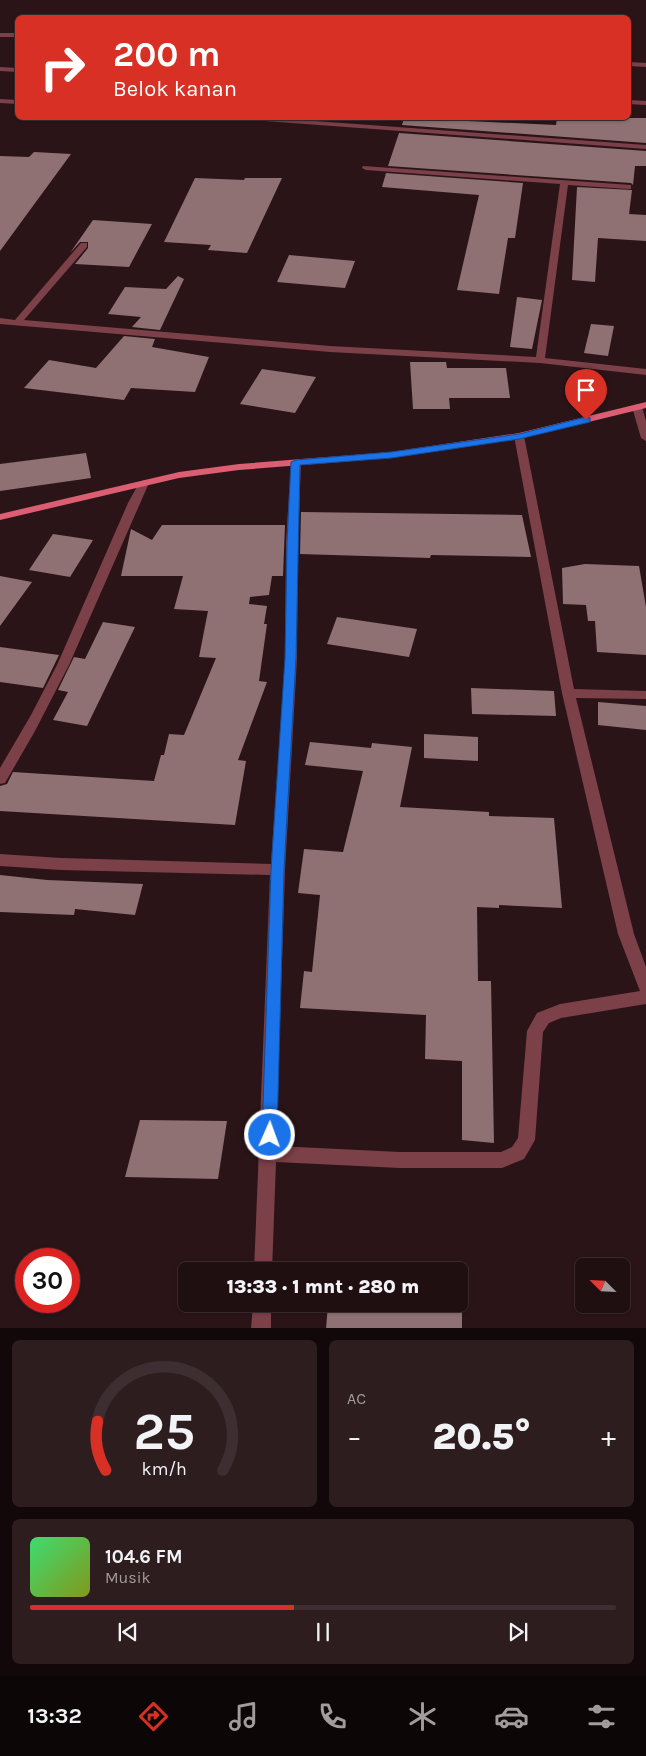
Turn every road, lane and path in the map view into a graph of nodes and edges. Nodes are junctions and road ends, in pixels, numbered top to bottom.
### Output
1 (0, 34) edge
2 (15, 35) edge
3 (631, 64) edge
4 (646, 65) edge
5 (0, 69) edge
6 (15, 70) edge
7 (0, 101) edge
8 (15, 102) edge
9 (631, 102) edge
10 (646, 103) edge
11 (279, 120) edge
12 (646, 147) edge
13 (366, 168) dead end
14 (564, 182) junction
15 (628, 187) dead end
16 (84, 245) dead end
17 (0, 322) edge
18 (18, 323) junction
19 (540, 360) junction
20 (646, 372) edge
21 (642, 406) edge
22 (519, 436) junction
23 (646, 438) edge
24 (296, 462) junction
25 (144, 483) junction
26 (0, 517) edge
27 (568, 693) junction
28 (646, 695) edge
29 (0, 779) edge
30 (0, 860) edge
31 (278, 870) junction
32 (646, 988) edge
33 (646, 997) edge
34 (269, 1154) junction
35 (263, 1262) edge
36 (262, 1312) edge
37 (261, 1328) edge

1 - 2 street
3 - 4 street
5 - 6 street
7 - 8 street
9 - 10 street
11 - 12 street
13 - 14 street
14 - 15 street
14 - 19 street
16 - 18 street
17 - 18 street
18 - 19 street
19 - 20 street
21 - 22 main road
21 - 23 street
22 - 24 main road
22 - 27 street
24 - 25 main road
24 - 31 street
25 - 26 main road
25 - 29 street
27 - 28 street
27 - 32 street
30 - 31 street
31 - 34 street
33 - 34 street
34 - 35 street
36 - 37 street

